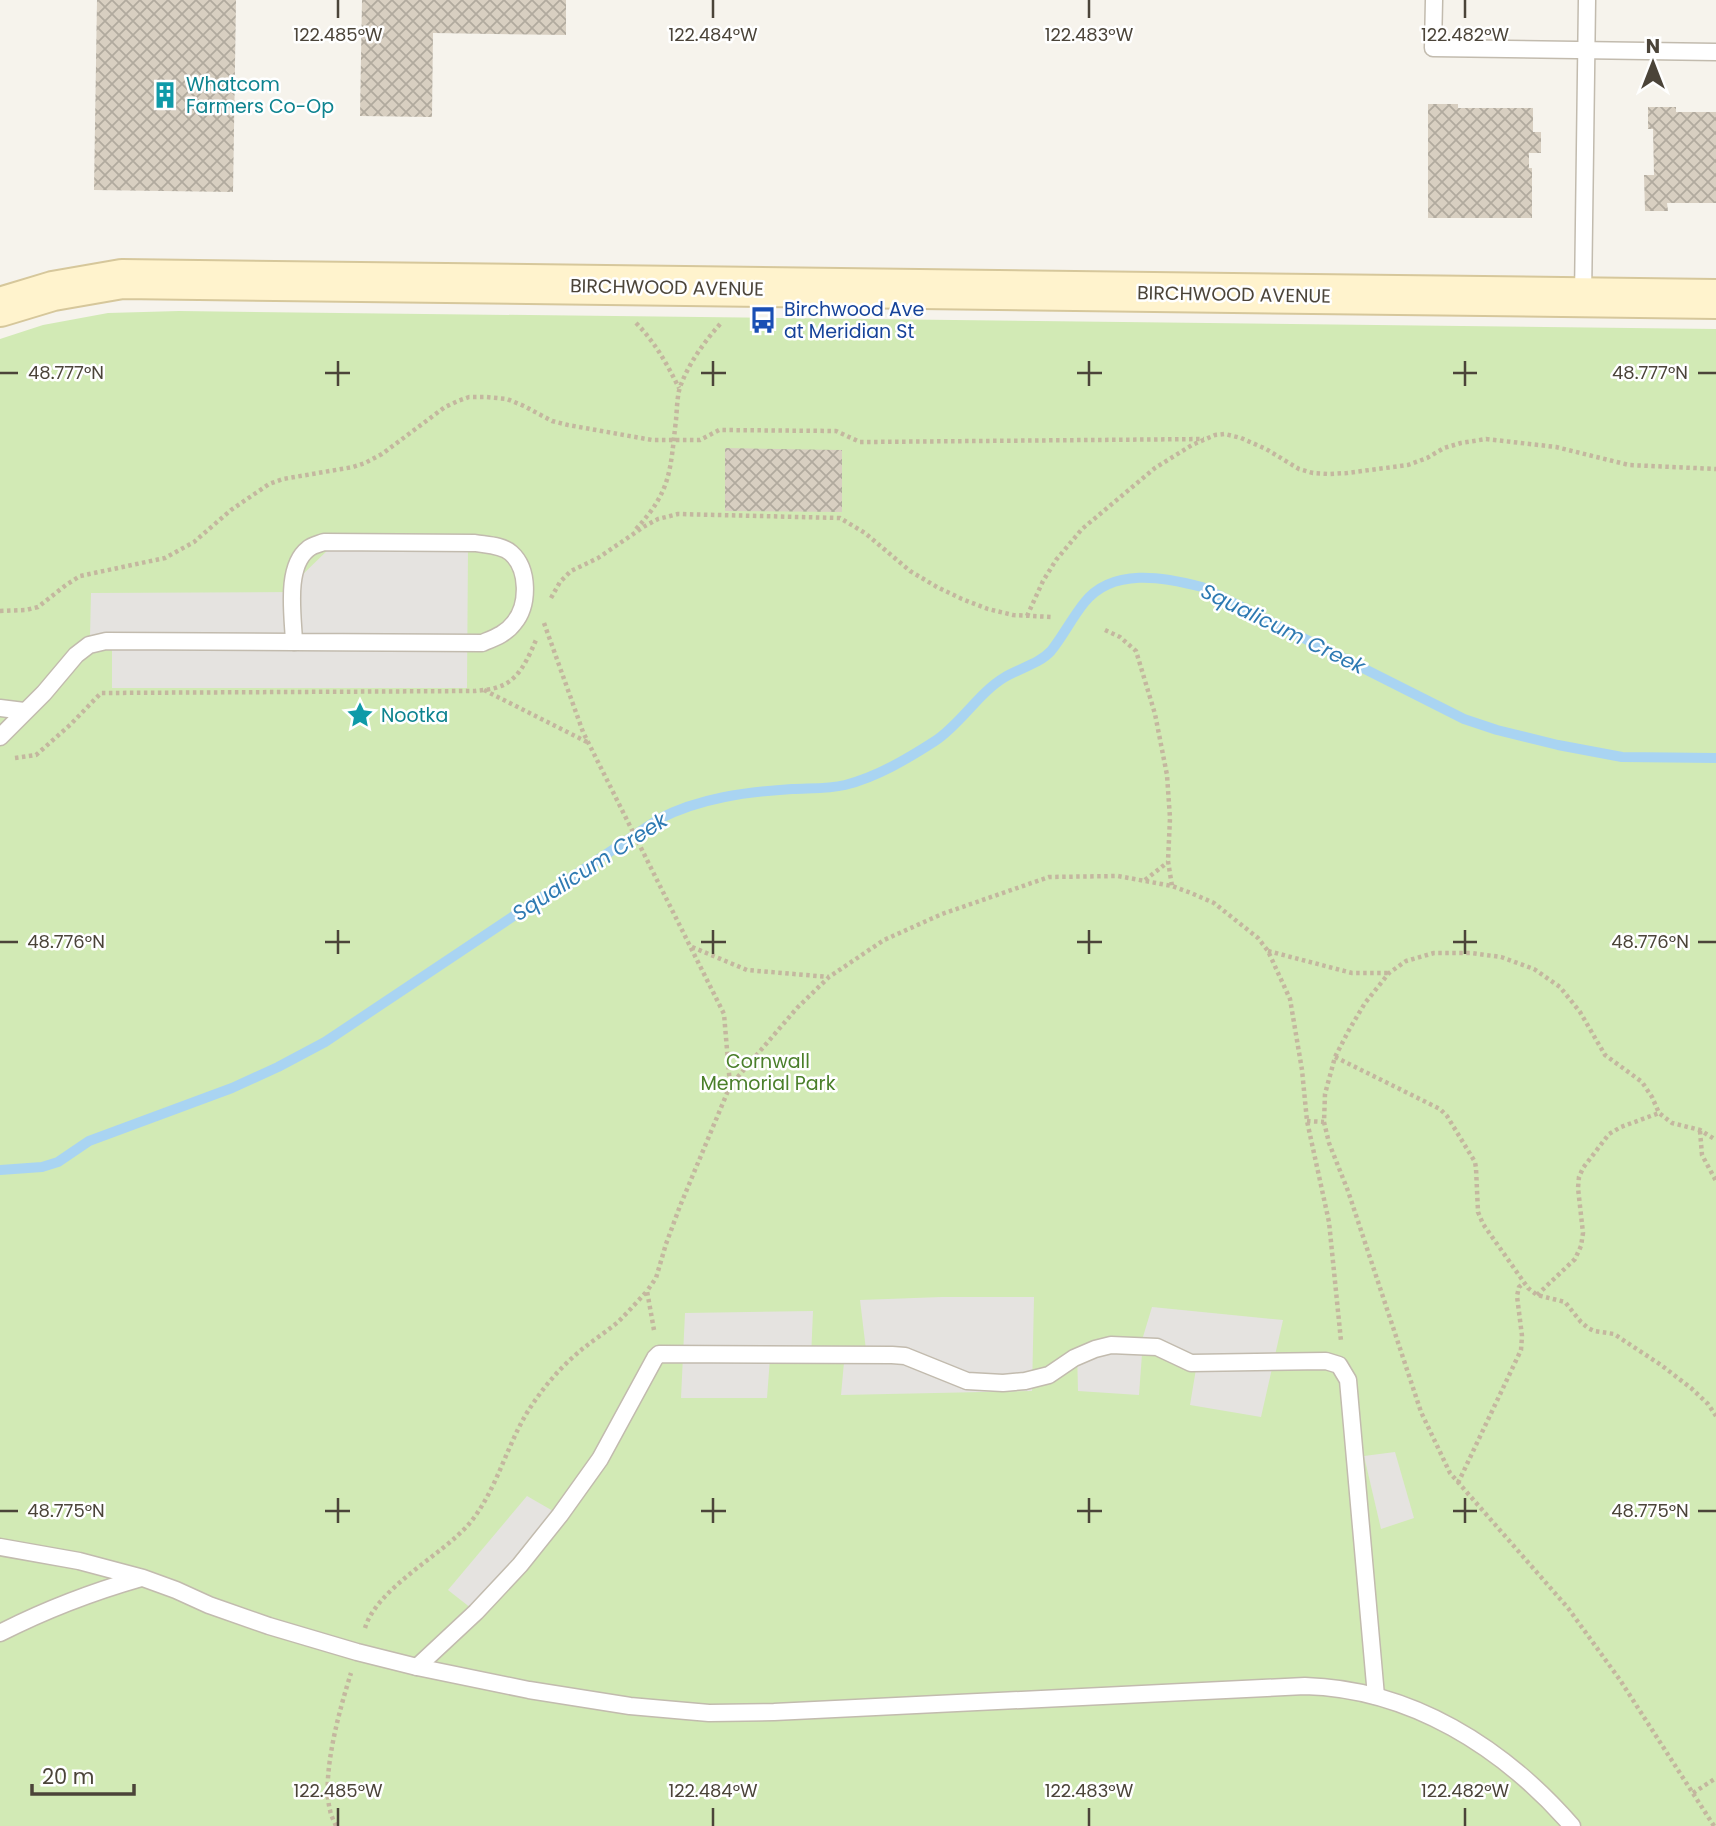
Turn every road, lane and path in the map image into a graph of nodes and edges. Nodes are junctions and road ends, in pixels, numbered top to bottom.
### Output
1 (1434, 0) edge
2 (1587, 0) edge
3 (1587, 50) junction
4 (1716, 52) edge
5 (591, 286) junction
6 (759, 288) junction
7 (1583, 298) junction
8 (1716, 299) edge
9 (0, 307) edge
10 (679, 389) junction
11 (1203, 439) junction
12 (674, 441) junction
13 (1716, 469) edge
14 (633, 533) junction
15 (548, 602) dead end
16 (0, 611) edge
17 (1027, 616) junction
18 (1052, 617) dead end
19 (1105, 630) dead end
20 (294, 642) junction
21 (483, 690) junction
22 (0, 708) edge
23 (24, 710) junction
24 (0, 737) edge
25 (589, 743) junction
26 (12, 758) dead end
27 (1168, 861) junction
28 (1145, 880) junction
29 (1172, 886) junction
30 (691, 947) junction
31 (1268, 951) junction
32 (1389, 973) junction
33 (829, 977) junction
34 (1335, 1057) junction
35 (730, 1086) junction
36 (1659, 1113) junction
37 (1307, 1121) junction
38 (1324, 1122) junction
39 (1700, 1130) junction
40 (1716, 1140) edge
41 (1716, 1181) edge
42 (1524, 1283) junction
43 (647, 1291) junction
44 (1536, 1295) junction
45 (659, 1354) junction
46 (1345, 1373) junction
47 (1716, 1416) edge
48 (1458, 1483) junction
49 (0, 1547) edge
50 (143, 1578) junction
51 (0, 1633) edge
52 (358, 1652) junction
53 (416, 1667) junction
54 (1376, 1696) junction
55 (1716, 1778) edge
56 (1693, 1793) junction
57 (336, 1826) edge
58 (1572, 1826) edge
59 (1714, 1826) edge

1 - 3 lane
2 - 3 lane
3 - 4 lane
3 - 7 lane
5 - 6 street, BIRCHWOOD AVENUE
5 - 9 street, BIRCHWOOD AVENUE
5 - 10 path
6 - 7 street, BIRCHWOOD AVENUE
6 - 10 path
7 - 8 street, BIRCHWOOD AVENUE
10 - 12 path
11 - 12 path
11 - 13 path
11 - 17 path
12 - 14 path
12 - 16 path
14 - 15 path
14 - 17 path
17 - 18 path
19 - 27 path
20 - 20 lane
20 - 23 lane
21 - 25 path
21 - 25 path
21 - 26 path
22 - 23 lane
23 - 24 lane
25 - 30 path
27 - 28 path
27 - 29 path
28 - 29 path
28 - 33 path
29 - 31 path
30 - 33 path
30 - 35 path
31 - 32 path
31 - 37 path
32 - 34 path
32 - 36 path
33 - 35 path
34 - 38 path
34 - 42 path
35 - 43 path
36 - 39 path
36 - 44 path
37 - 38 path
37 - 46 path
38 - 48 path
39 - 40 path
39 - 41 path
42 - 44 path
42 - 48 path
43 - 45 path
43 - 52 path
44 - 47 path
45 - 46 lane
45 - 53 lane
46 - 54 lane
48 - 56 path
49 - 50 lane
50 - 51 lane
50 - 52 lane
52 - 53 lane
52 - 57 path
53 - 54 lane
54 - 58 lane
55 - 56 path
56 - 59 path

